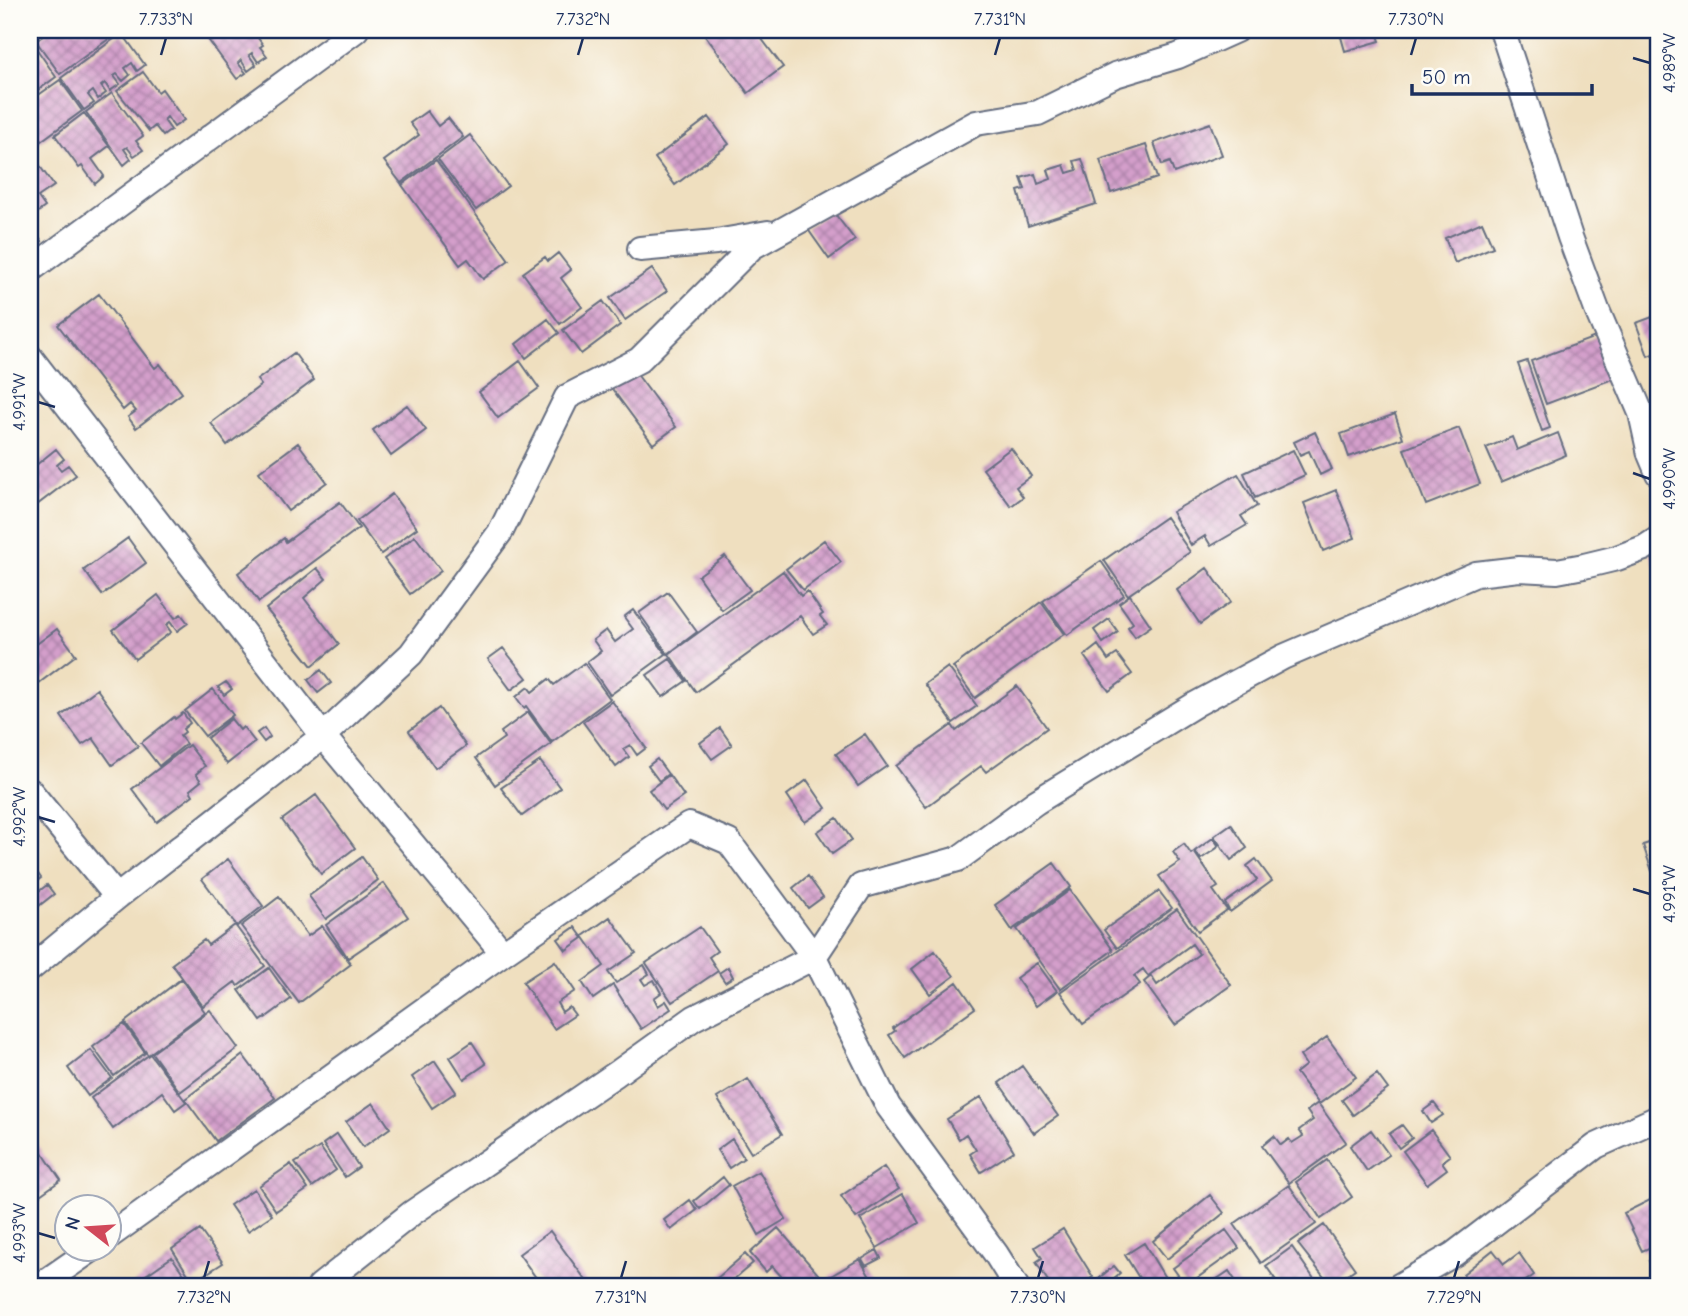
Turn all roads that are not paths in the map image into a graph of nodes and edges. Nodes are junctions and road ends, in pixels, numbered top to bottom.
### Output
1 (356, 30) edge
2 (1236, 30) edge
3 (1502, 30) edge
4 (782, 230) junction
5 (640, 249) dead end
6 (30, 270) edge
7 (30, 357) edge
8 (1658, 473) edge
9 (1658, 539) edge
10 (323, 737) junction
11 (30, 790) edge
12 (117, 897) junction
13 (503, 953) junction
14 (814, 957) junction
15 (30, 969) edge
16 (1658, 1118) edge
17 (122, 1227) edge
18 (71, 1264) edge
19 (39, 1286) edge
20 (320, 1286) edge
21 (1016, 1286) edge
22 (1399, 1286) edge

1 - 6 street
2 - 4 street
3 - 8 street
4 - 5 street
4 - 10 street
7 - 10 street
9 - 14 street
10 - 12 street
10 - 13 street
11 - 12 street
12 - 15 street
13 - 14 street
13 - 17 street
14 - 20 street
14 - 21 street
16 - 22 street
18 - 19 street

